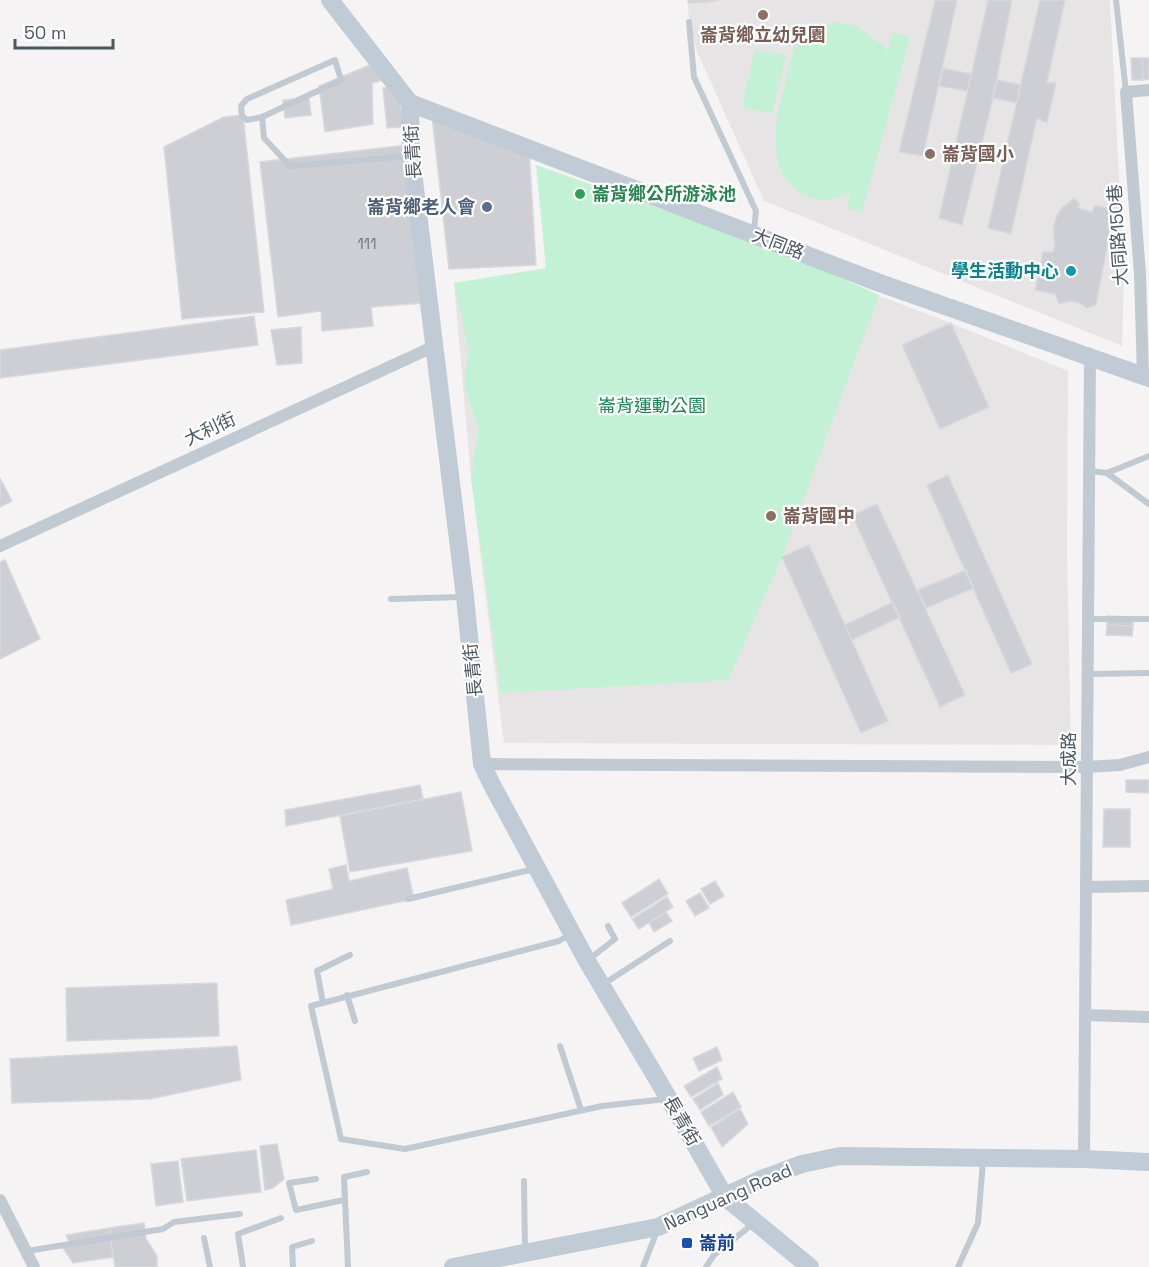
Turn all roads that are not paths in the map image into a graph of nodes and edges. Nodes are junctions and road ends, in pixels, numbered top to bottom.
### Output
1 (330, 0) edge
2 (1116, 0) edge
3 (689, 22) dead end
4 (1149, 90) edge
5 (1126, 92) junction
6 (410, 103) junction
7 (262, 117) junction
8 (411, 156) junction
9 (754, 235) junction
10 (1144, 276) edge
11 (435, 346) junction
12 (1090, 358) junction
13 (1146, 377) edge
14 (1149, 456) edge
15 (1089, 471) junction
16 (1107, 472) junction
17 (1149, 504) edge
18 (0, 546) edge
19 (465, 597) junction
20 (391, 599) dead end
21 (1088, 619) junction
22 (1149, 619) edge
23 (1149, 673) edge
24 (1088, 674) junction
25 (1149, 757) edge
26 (482, 764) junction
27 (1086, 767) junction
28 (537, 868) junction
29 (1149, 886) edge
30 (1086, 887) junction
31 (408, 899) dead end
32 (608, 926) dead end
33 (572, 934) junction
34 (670, 941) dead end
35 (350, 955) dead end
36 (587, 961) junction
37 (602, 985) junction
38 (347, 995) junction
39 (322, 1003) junction
40 (1085, 1015) junction
41 (1149, 1017) edge
42 (355, 1021) dead end
43 (560, 1046) dead end
44 (669, 1099) junction
45 (581, 1110) junction
46 (983, 1159) junction
47 (1084, 1160) junction
48 (1149, 1162) edge
49 (368, 1172) dead end
50 (316, 1179) dead end
51 (524, 1181) dead end
52 (724, 1197) junction
53 (0, 1200) edge
54 (344, 1200) junction
55 (240, 1214) dead end
56 (281, 1218) dead end
57 (754, 1222) junction
58 (658, 1227) junction
59 (204, 1238) dead end
60 (312, 1241) dead end
61 (27, 1251) junction
62 (525, 1254) junction
63 (34, 1267) edge
64 (210, 1267) edge
65 (243, 1267) edge
66 (292, 1267) edge
67 (348, 1267) edge
68 (453, 1267) edge
69 (643, 1267) edge
70 (706, 1267) edge
71 (810, 1267) edge
72 (958, 1267) edge

1 - 6 street, 長青街
2 - 5 lane
3 - 9 lane
4 - 5 street
5 - 10 street, 大同路150巷
6 - 8 street, 長青街
6 - 9 street, 大同路
7 - 7 lane
7 - 8 lane
8 - 11 street, 長青街
9 - 12 street, 大同路
10 - 13 street, 大同路150巷
11 - 18 street, 大利街
11 - 19 street, 長青街
12 - 13 street, 大同路
12 - 15 street, 大成路
14 - 16 lane
15 - 16 lane
15 - 21 street, 大成路
16 - 17 lane
19 - 20 lane
19 - 26 street, 長青街
21 - 22 lane
21 - 24 street, 大成路
23 - 24 lane
24 - 27 street, 大成路
25 - 27 street
26 - 27 street
26 - 28 street, 長青街
27 - 30 street, 大成路
28 - 31 lane
28 - 33 street, 長青街
29 - 30 street
30 - 40 street, 大成路
32 - 36 lane
33 - 36 street, 長青街
33 - 38 lane
34 - 37 lane
35 - 39 lane
36 - 37 street, 長青街
37 - 44 street, 長青街
38 - 39 lane
38 - 42 lane
39 - 45 lane
40 - 41 street
40 - 47 street, 大成路
43 - 45 lane
44 - 45 lane
44 - 52 street, 長青街
46 - 47 street, Nanguang Road
46 - 52 street, Nanguang Road
46 - 72 lane
47 - 48 street, Nanguang Road
49 - 54 lane
50 - 54 lane
51 - 62 lane
52 - 57 street, 長青街
52 - 58 street, Nanguang Road
53 - 61 street
54 - 67 lane
55 - 61 lane
56 - 65 lane
57 - 70 lane
57 - 71 street, 長青街
58 - 62 street, Nanguang Road
58 - 69 lane
59 - 64 lane
60 - 66 lane
61 - 63 street
62 - 68 street, Nanguang Road

